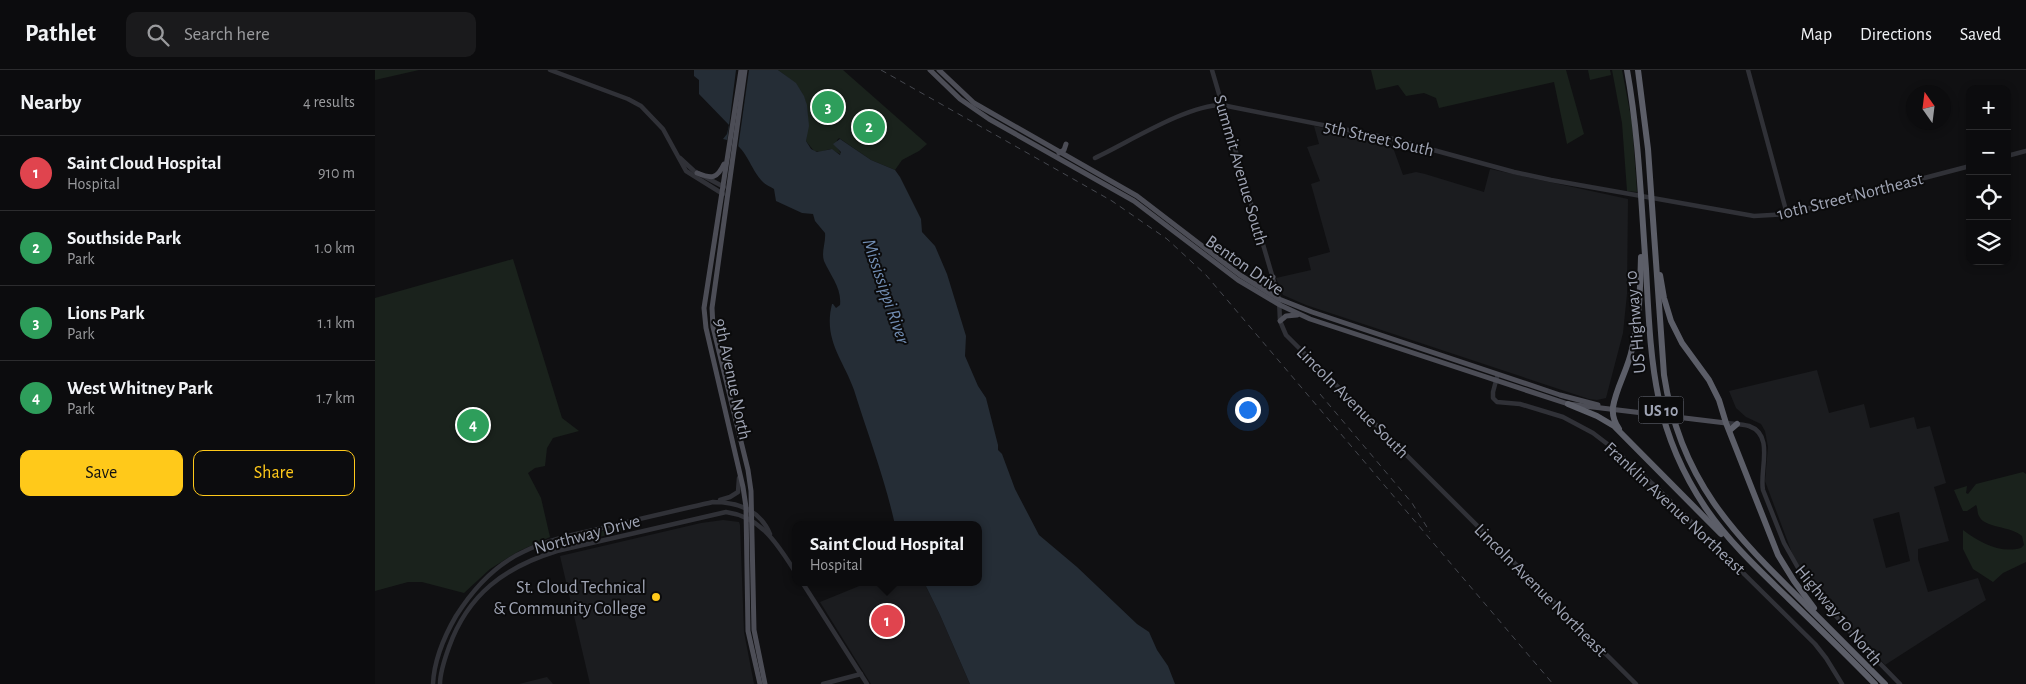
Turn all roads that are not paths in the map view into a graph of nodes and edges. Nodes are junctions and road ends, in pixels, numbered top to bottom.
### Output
1 (550, 70) edge
2 (741, 70) edge
3 (745, 70) edge
4 (930, 70) edge
5 (939, 70) edge
6 (1212, 70) edge
7 (1627, 70) edge
8 (1638, 70) edge
9 (1748, 70) edge
10 (741, 83) junction
11 (1222, 105) junction
12 (1066, 144) dead end
13 (2026, 151) edge
14 (1059, 153) junction
15 (729, 155) junction
16 (2011, 155) edge
17 (679, 158) junction
18 (1095, 158) dead end
19 (1966, 167) edge
20 (697, 173) junction
21 (1094, 179) junction
22 (1089, 184) dead end
23 (723, 187) junction
24 (723, 194) junction
25 (729, 194) junction
26 (1671, 203) joint
27 (1642, 213) junction
28 (1787, 214) junction
29 (1653, 220) junction
30 (1273, 277) junction
31 (1259, 287) junction
32 (1279, 299) junction
33 (1280, 306) junction
34 (1301, 314) junction
35 (1280, 321) junction
36 (1499, 374) junction
37 (1496, 381) junction
38 (1567, 404) junction
39 (1613, 409) junction
40 (1726, 423) junction
41 (1737, 424) junction
42 (1729, 430) junction
43 (1622, 435) junction
44 (737, 457) junction
45 (1446, 496) joint
46 (713, 502) junction
47 (746, 507) junction
48 (753, 511) junction
49 (746, 517) junction
50 (752, 520) junction
51 (771, 535) junction
52 (1754, 565) junction
53 (792, 567) edge
54 (805, 586) edge
55 (1850, 648) junction
56 (861, 674) junction
57 (433, 684) edge
58 (440, 684) edge
59 (760, 684) edge
60 (765, 684) edge
61 (823, 684) edge
62 (867, 684) edge
63 (1636, 684) edge
64 (1842, 684) edge
65 (1875, 684) edge
66 (1885, 684) edge
67 (1900, 684) edge

1 - 17 street
2 - 10 main road
3 - 10 main road
4 - 21 main road, Benton Drive
5 - 14 main road, Benton Drive
6 - 11 street, Summit Avenue South
7 - 27 highway, US Highway 10 / US 10
8 - 29 highway, US 10
9 - 28 street
10 - 15 main road, 9th Avenue North
11 - 18 street, 5th Street South
11 - 26 street, 5th Street South
11 - 30 street, Summit Avenue South
12 - 14 main road
13 - 16 street
14 - 31 main road, Benton Drive
15 - 20 main road
15 - 23 main road, 9th Avenue North
15 - 25 main road, 9th Avenue North
17 - 20 street
17 - 24 street
19 - 28 street, 10th Street Northeast
20 - 23 street
21 - 22 main road
21 - 33 main road, Benton Drive
23 - 24 main road, 9th Avenue North
23 - 25 street
24 - 25 street
24 - 44 main road, 9th Avenue North
25 - 48 main road, 9th Avenue North
26 - 28 street, 10th Street Northeast
27 - 39 highway
27 - 52 highway, US Highway 10 / US 10
29 - 40 highway
29 - 55 highway, US 10
30 - 31 main road
30 - 32 street, Summit Avenue South
31 - 32 main road, Benton Drive
32 - 33 street
32 - 36 main road, Benton Drive
33 - 34 main road, Benton Drive
33 - 35 street
34 - 35 main road
34 - 37 main road, Benton Drive
35 - 45 street, Lincoln Avenue South
36 - 37 street
36 - 39 main road, Benton Drive
37 - 38 main road, Benton Drive
37 - 64 street, Franklin Avenue Northeast
38 - 39 main road, Benton Drive
38 - 43 highway
39 - 40 main road, Benton Drive
39 - 43 highway
40 - 41 street, Highway 10 North
40 - 42 highway
41 - 42 highway
41 - 67 street, Highway 10 North
42 - 55 highway
43 - 52 highway
44 - 46 street
44 - 47 main road, 9th Avenue North
45 - 63 street, Lincoln Avenue Northeast
46 - 47 street, Northway Drive
46 - 57 street, Northway Drive
47 - 48 street, Northway Drive
47 - 49 main road, 9th Avenue North
48 - 50 main road, 9th Avenue North
48 - 51 street
49 - 50 street, Northway Drive
49 - 58 street, Northway Drive
49 - 59 main road, 9th Avenue North
50 - 51 street, Northway Drive
50 - 60 main road, 9th Avenue North
51 - 53 street
52 - 65 highway, US Highway 10 / US 10
54 - 56 street
55 - 66 highway, US 10
56 - 61 street
56 - 62 street

